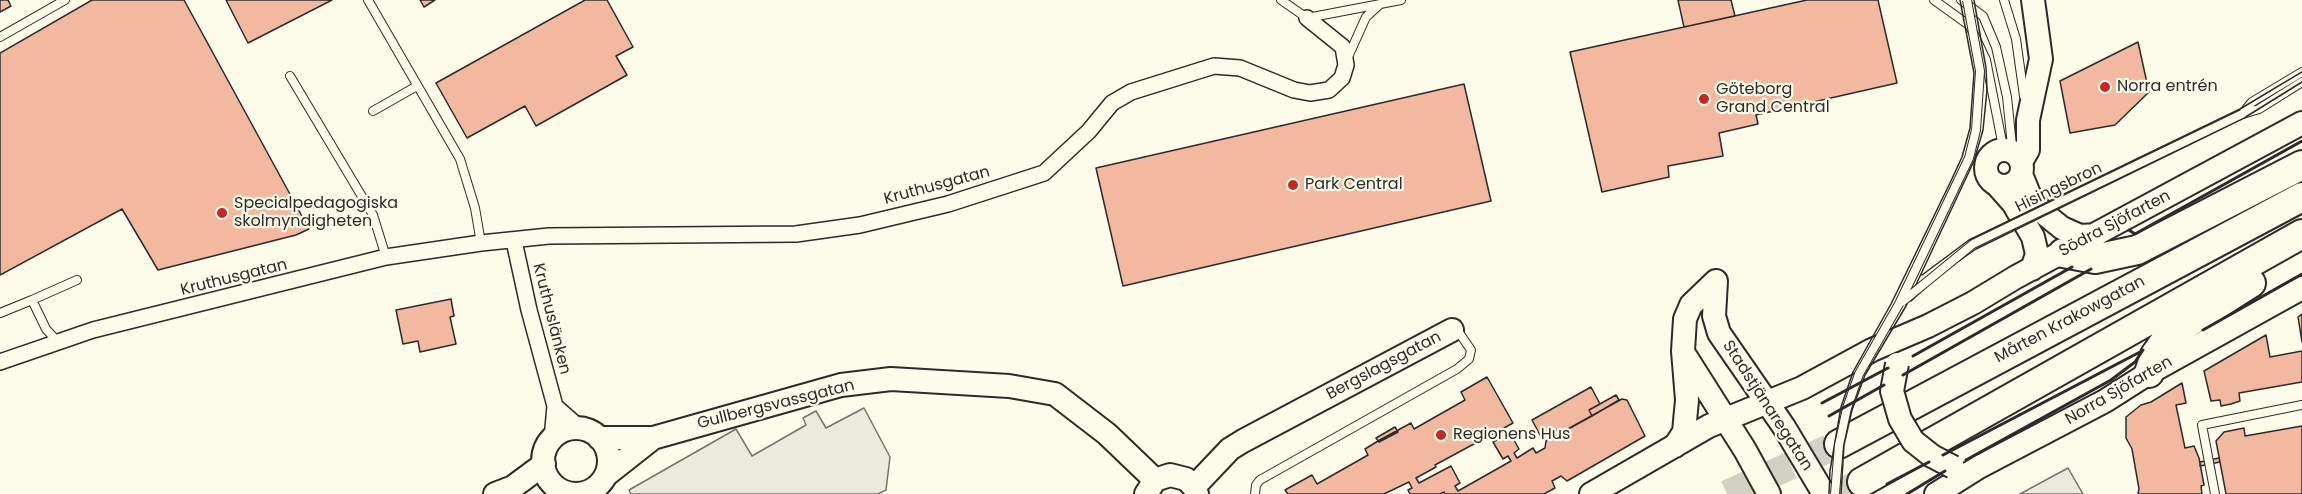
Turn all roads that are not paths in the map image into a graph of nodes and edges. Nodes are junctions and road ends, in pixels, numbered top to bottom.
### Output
1 (65, 0) edge
2 (368, 0) edge
3 (1281, 0) edge
4 (1401, 0) edge
5 (1934, 0) edge
6 (1961, 0) edge
7 (1967, 0) edge
8 (2004, 0) edge
9 (2033, 0) edge
10 (1379, 5) junction
11 (1306, 18) junction
12 (0, 37) edge
13 (1346, 65) junction
14 (2302, 72) edge
15 (290, 76) dead end
16 (2302, 82) edge
17 (417, 86) junction
18 (373, 111) dead end
19 (2242, 114) junction
20 (2028, 120) junction
21 (2302, 123) edge
22 (2012, 160) junction
23 (2302, 165) edge
24 (1997, 185) junction
25 (2302, 197) edge
26 (2302, 234) edge
27 (2096, 235) junction
28 (514, 241) junction
29 (480, 243) junction
30 (2063, 252) junction
31 (2302, 254) edge
32 (386, 257) junction
33 (2032, 269) junction
34 (77, 280) dead end
35 (2302, 288) edge
36 (32, 300) junction
37 (1899, 304) junction
38 (0, 314) edge
39 (1928, 326) junction
40 (1452, 330) joint
41 (57, 341) junction
42 (1683, 341) junction
43 (0, 362) edge
44 (2149, 373) junction
45 (1767, 403) junction
46 (2302, 405) edge
47 (555, 406) junction
48 (1725, 418) junction
49 (590, 433) junction
50 (653, 438) junction
51 (552, 439) junction
52 (1839, 444) tunnel mouth
53 (1675, 446) junction
54 (544, 464) junction
55 (1979, 467) junction
56 (606, 474) junction
57 (1862, 482) tunnel mouth
58 (1150, 487) edge
59 (560, 489) junction
60 (1196, 490) edge
61 (504, 491) edge
62 (590, 493) edge
63 (1255, 494) edge
64 (1591, 494) edge
65 (1769, 494) edge
66 (1824, 494) edge
67 (1835, 494) edge
68 (1936, 494) edge
69 (2215, 494) edge

1 - 12 lane
2 - 17 lane
3 - 11 lane
4 - 10 lane
5 - 22 lane
6 - 22 lane
7 - 37 lane, Hisingsbron, bridge
8 - 20 lane
9 - 20 main road
10 - 11 lane
10 - 13 lane, Kruthusgatan
11 - 13 street
13 - 28 street, Kruthusgatan
14 - 19 lane
15 - 32 lane
16 - 19 lane
17 - 18 lane
17 - 29 lane
19 - 37 lane, Hisingsbron, bridge
20 - 22 main road
21 - 27 main road, Södra Sjöfarten
22 - 24 main road
22 - 24 main road
22 - 27 main road
23 - 30 highway
24 - 33 main road
25 - 52 highway, Mårten Krakowgatan
26 - 57 highway
27 - 30 main road, Södra Sjöfarten
28 - 29 street, Kruthusgatan
28 - 47 street, Kruthuslänken
29 - 32 street, Kruthusgatan
30 - 33 main road, Södra Sjöfarten
31 - 44 highway
32 - 41 street, Kruthusgatan
33 - 39 main road, Södra Sjöfarten
34 - 36 lane
35 - 44 main road, Norra Sjöfarten
36 - 38 lane
36 - 41 lane
37 - 67 lane, Hisingsbron, bridge
39 - 45 main road, Södra Sjöfarten
39 - 55 main road, Södra Sjöfarten, bridge
40 - 60 main road, Bergslagsgatan
40 - 63 lane, Bergslagsgatan
41 - 43 street, Kruthusgatan
42 - 45 main road, Stadstjänaregatan
42 - 48 main road
42 - 53 main road
44 - 55 main road, Norra Sjöfarten
45 - 48 main road, Södra Sjöfarten
45 - 66 main road, Stadstjänaregatan
46 - 69 lane
47 - 49 street
47 - 51 street, Kruthuslänken
48 - 53 main road, Södra Sjöfarten
48 - 65 main road
49 - 50 main road, Gullbergsvassgatan
49 - 51 main road, Gullbergsvassgatan
49 - 56 main road
50 - 56 main road, Gullbergsvassgatan
50 - 58 main road, Gullbergsvassgatan
51 - 54 main road
53 - 64 main road, Södra Sjöfarten
54 - 59 main road
54 - 61 main road, Gullbergsvassgatan
55 - 68 main road, Norra Sjöfarten
56 - 62 main road, Gullbergsvassgatan
58 - 60 main road, Bergslagsgatan
59 - 61 main road, Gullbergsvassgatan
59 - 62 main road, Gullbergsvassgatan

